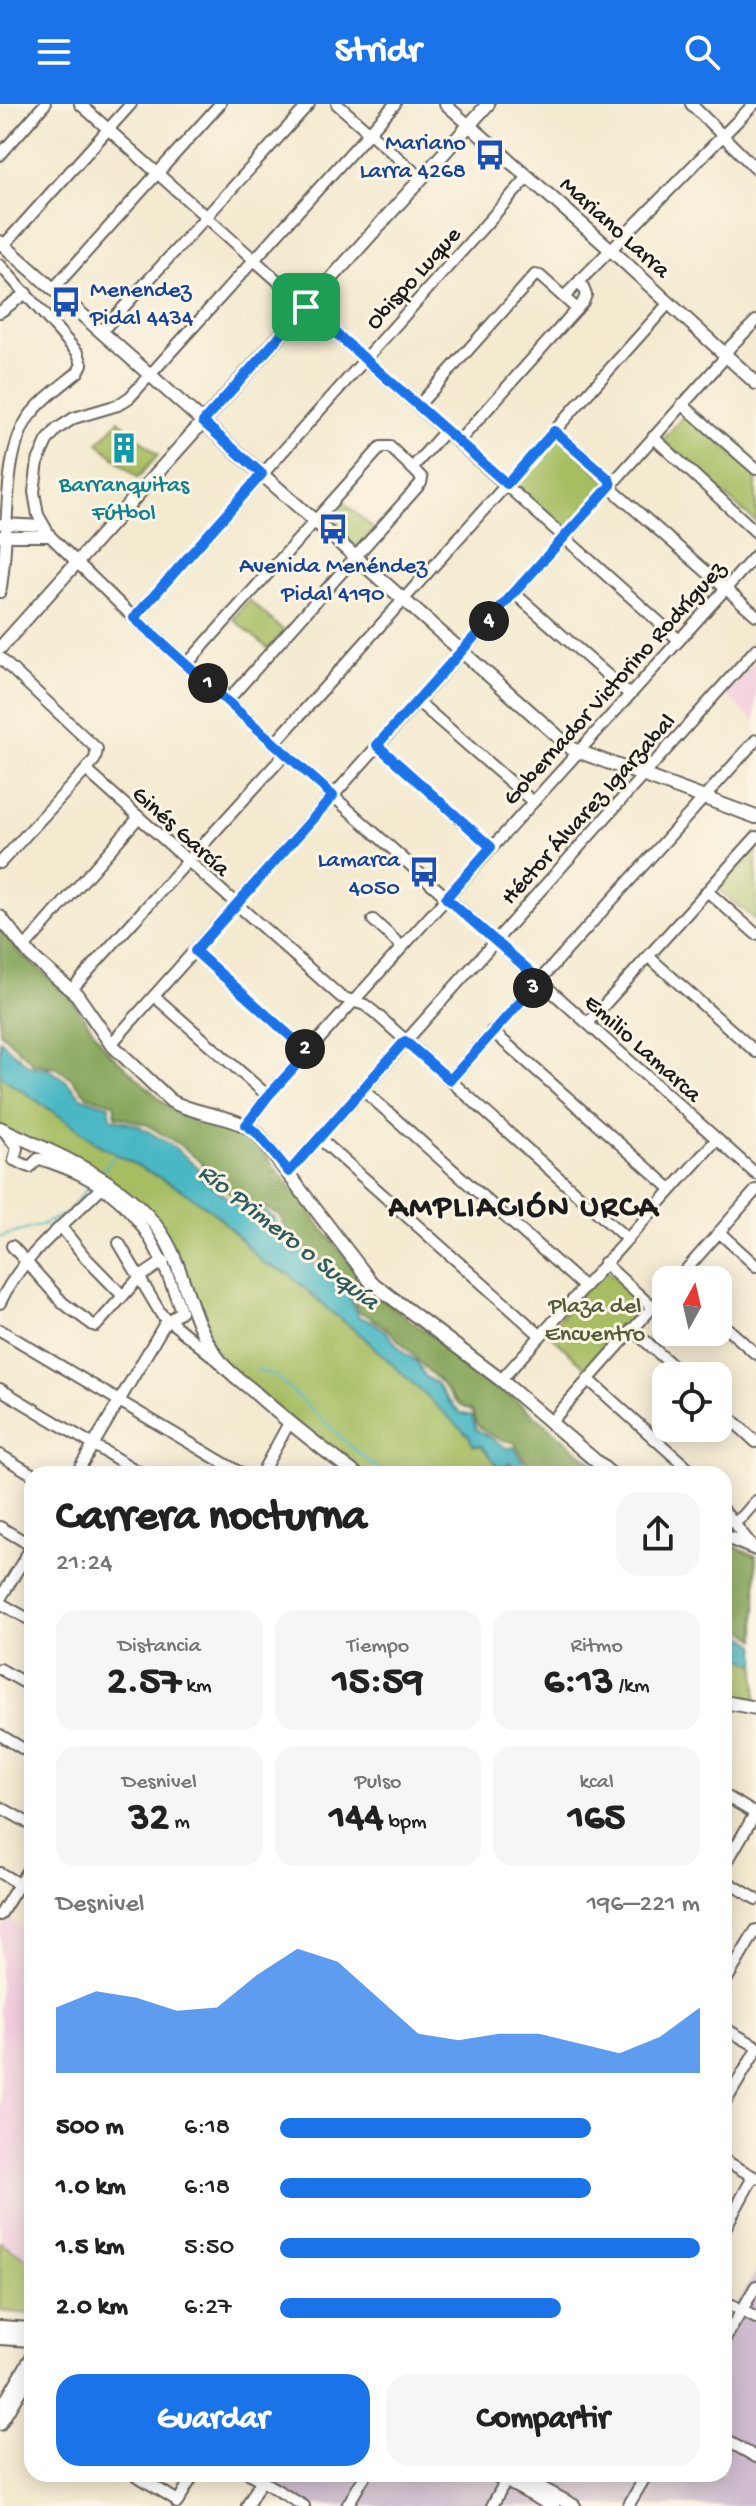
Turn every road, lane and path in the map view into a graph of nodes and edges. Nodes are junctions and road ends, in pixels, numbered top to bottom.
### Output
1 (45, 104) edge
2 (80, 104) edge
3 (131, 104) edge
4 (220, 104) edge
5 (309, 104) edge
6 (337, 104) edge
7 (395, 104) edge
8 (445, 104) edge
9 (488, 104) edge
10 (691, 104) edge
11 (754, 104) edge
12 (469, 125) junction
13 (108, 129) junction
14 (369, 133) junction
15 (722, 135) junction
16 (0, 155) edge
17 (756, 169) edge
18 (157, 173) junction
19 (528, 177) junction
20 (421, 178) junction
21 (206, 218) junction
22 (2, 244) edge
23 (610, 249) junction
24 (254, 259) junction
25 (0, 265) edge
26 (580, 280) junction
27 (53, 289) junction
28 (26, 293) junction
29 (564, 297) junction
30 (669, 303) junction
31 (306, 307) junction
32 (577, 309) junction
33 (0, 312) edge
34 (756, 321) edge
35 (101, 332) junction
36 (724, 355) junction
37 (365, 360) junction
38 (150, 375) junction
39 (756, 383) edge
40 (682, 404) junction
41 (418, 406) junction
42 (203, 422) junction
43 (445, 431) junction
44 (554, 431) junction
45 (653, 437) junction
46 (458, 442) junction
47 (412, 468) junction
48 (756, 469) edge
49 (262, 474) junction
50 (507, 484) junction
51 (611, 485) junction
52 (314, 520) junction
53 (3, 524) edge
54 (43, 526) junction
55 (756, 532) edge
56 (3, 536) edge
57 (50, 536) junction
58 (565, 536) junction
59 (756, 555) edge
60 (354, 558) junction
61 (76, 564) junction
62 (725, 589) junction
63 (0, 592) edge
64 (514, 593) junction
65 (404, 600) junction
66 (756, 615) edge
67 (134, 618) junction
68 (679, 640) junction
69 (0, 648) edge
70 (756, 649) edge
71 (461, 653) junction
72 (0, 658) edge
73 (187, 664) junction
74 (629, 694) junction
75 (228, 700) junction
76 (417, 701) junction
77 (756, 740) edge
78 (275, 743) junction
79 (377, 745) junction
80 (286, 753) junction
81 (577, 753) junction
82 (86, 770) junction
83 (642, 777) junction
84 (333, 796) junction
85 (703, 798) junction
86 (532, 801) junction
87 (139, 817) junction
88 (756, 817) edge
89 (756, 837) edge
90 (491, 847) junction
91 (2, 858) edge
92 (188, 860) junction
93 (707, 891) junction
94 (446, 898) junction
95 (235, 905) junction
96 (0, 917) edge
97 (373, 920) dead end
98 (756, 934) edge
99 (494, 941) junction
100 (402, 947) junction
101 (24, 948) junction
102 (195, 951) junction
103 (649, 957) junction
104 (540, 980) junction
105 (72, 989) junction
106 (154, 996) junction
107 (354, 1002) junction
108 (588, 1023) junction
109 (492, 1031) junction
110 (405, 1041) junction
111 (111, 1044) junction
112 (308, 1052) junction
113 (756, 1052) edge
114 (450, 1080) junction
115 (362, 1089) junction
116 (268, 1096) junction
117 (246, 1125) junction
118 (2, 1129) edge
119 (319, 1138) junction
120 (717, 1139) junction
121 (55, 1154) junction
122 (26, 1166) junction
123 (289, 1172) junction
124 (85, 1173) junction
125 (756, 1174) edge
126 (100, 1184) junction
127 (671, 1189) junction
128 (756, 1190) edge
129 (62, 1228) junction
130 (719, 1232) junction
131 (626, 1238) junction
132 (119, 1243) dead end
133 (12, 1246) dead end
134 (27, 1260) junction
135 (164, 1261) junction
136 (604, 1263) junction
137 (689, 1266) edge
138 (756, 1266) edge
139 (139, 1278) junction
140 (583, 1286) junction
141 (123, 1296) junction
142 (0, 1303) edge
143 (652, 1307) joint
144 (168, 1321) junction
145 (632, 1329) junction
146 (0, 1330) edge
147 (732, 1333) edge
148 (540, 1335) junction
149 (756, 1354) edge
150 (669, 1362) edge
151 (221, 1363) junction
152 (588, 1379) junction
153 (501, 1380) junction
154 (0, 1389) edge
155 (119, 1401) junction
156 (732, 1420) edge
157 (289, 1423) junction
158 (550, 1423) junction
159 (756, 1442) edge
160 (93, 1445) junction
161 (0, 1455) edge
162 (81, 1466) edge
163 (128, 1466) edge
164 (229, 1466) edge
165 (265, 1466) edge
166 (345, 1466) edge
167 (601, 1466) edge
168 (685, 1466) edge
169 (24, 1469) edge
170 (756, 1501) edge
171 (732, 1521) edge
172 (734, 1523) junction
173 (0, 1527) edge
174 (732, 1539) edge
175 (24, 1541) edge
176 (755, 1549) edge
177 (24, 1560) edge
178 (0, 1601) edge
179 (24, 1616) edge
180 (0, 1669) edge
181 (24, 1682) edge
182 (732, 1704) edge
183 (756, 1708) edge
184 (0, 1735) edge
185 (24, 1749) edge
186 (732, 1800) edge
187 (0, 1807) edge
188 (756, 1813) edge
189 (24, 1820) edge
190 (732, 1854) edge
191 (0, 1873) edge
192 (24, 1876) edge
193 (19, 1884) junction
194 (732, 1885) edge
195 (24, 1887) edge
196 (756, 1899) edge
197 (0, 1915) edge
198 (756, 1930) edge
199 (732, 1970) edge
200 (732, 2033) edge
201 (756, 2048) edge
202 (732, 2091) edge
203 (732, 2165) edge
204 (755, 2178) edge
205 (732, 2217) edge
206 (756, 2286) edge
207 (732, 2305) edge
208 (741, 2310) junction
209 (756, 2318) edge
210 (732, 2326) edge
211 (0, 2327) edge
212 (24, 2328) edge
213 (0, 2338) edge
214 (24, 2340) edge
215 (24, 2368) edge
216 (24, 2385) edge
217 (0, 2409) edge
218 (0, 2425) edge
219 (732, 2444) edge
220 (756, 2457) edge
221 (146, 2482) edge
222 (189, 2482) edge
223 (260, 2482) edge
224 (263, 2482) edge
225 (361, 2482) edge
226 (506, 2482) edge
227 (519, 2482) edge
228 (523, 2482) edge
229 (642, 2482) edge
230 (176, 2503) edge
231 (247, 2506) edge
232 (304, 2506) edge
233 (347, 2506) edge
234 (492, 2506) edge
235 (553, 2506) edge
236 (574, 2506) edge
237 (628, 2506) edge

1 - 16 street
2 - 13 street
3 - 13 street
4 - 18 street
5 - 21 street
6 - 14 street
7 - 14 street
8 - 12 street, Mariano Larra
9 - 12 main road
10 - 15 street
11 - 15 street
12 - 19 main road, Mariano Larra
12 - 20 main road
13 - 18 street
13 - 22 street
14 - 20 street
14 - 24 street
15 - 17 street
15 - 23 street
18 - 21 street
18 - 27 street
19 - 23 main road, Mariano Larra
19 - 37 street, Obispo Luque
20 - 31 main road
21 - 24 street
21 - 35 street
22 - 27 main road
23 - 26 street
23 - 30 main road, Mariano Larra
24 - 31 street
24 - 38 street
25 - 28 street
26 - 29 street
26 - 32 street
27 - 35 main road
28 - 33 street
28 - 53 street
29 - 32 street
29 - 41 street
30 - 36 main road, Mariano Larra
30 - 44 street
31 - 37 street
31 - 42 main road
32 - 46 street
34 - 36 street
35 - 38 main road
36 - 39 main road, Mariano Larra
36 - 40 street
37 - 41 street
37 - 49 street, Obispo Luque
38 - 42 main road
38 - 54 street
40 - 45 street
40 - 48 street
41 - 43 street
42 - 49 main road
42 - 61 main road
43 - 46 street
43 - 47 street
44 - 50 street
44 - 51 street
45 - 51 street
45 - 55 street
46 - 50 street
47 - 52 street
47 - 60 street
49 - 52 main road
49 - 67 street, Obispo Luque
50 - 58 street
50 - 65 street
51 - 58 street
51 - 62 street
52 - 60 main road
52 - 73 street
53 - 54 street
53 - 56 street
54 - 57 street, Emilio Lamarca
56 - 57 street
56 - 63 street
57 - 61 street, Emilio Lamarca
58 - 64 street
58 - 68 street
59 - 62 street, Gobernador Victorino Rodríguez
60 - 65 main road
60 - 75 street
61 - 67 street, Emilio Lamarca
61 - 69 main road
62 - 66 street
62 - 68 street, Gobernador Victorino Rodríguez
64 - 71 street
64 - 74 street
65 - 71 main road
65 - 78 street
67 - 73 street, Emilio Lamarca
68 - 74 street, Gobernador Victorino Rodríguez
70 - 83 street, Héctor Álvarez Igarzabal
71 - 76 street
71 - 81 main road
72 - 82 street
73 - 75 street, Emilio Lamarca
74 - 81 street, Gobernador Victorino Rodríguez
75 - 78 street, Emilio Lamarca
76 - 79 street
76 - 86 street
77 - 85 street
78 - 80 street, Emilio Lamarca
79 - 84 street
79 - 90 street
80 - 84 street, Emilio Lamarca
80 - 92 street
81 - 83 main road
81 - 86 street, Gobernador Victorino Rodríguez
82 - 87 street, Ginés García
82 - 91 street
83 - 85 main road
83 - 99 street, Héctor Álvarez Igarzabal
84 - 94 street, Emilio Lamarca
84 - 95 street
85 - 88 main road
85 - 104 street
86 - 90 street, Gobernador Victorino Rodríguez
87 - 92 street, Ginés García
87 - 101 street
89 - 93 street
90 - 94 street, Gobernador Victorino Rodríguez
92 - 95 street, Ginés García
92 - 105 street
93 - 98 street
93 - 103 street
94 - 99 street, Emilio Lamarca
94 - 100 street, Gobernador Victorino Rodríguez
95 - 102 street
95 - 107 street, Ginés García
96 - 101 main road
97 - 100 street
99 - 104 street, Emilio Lamarca
99 - 110 street, Héctor Álvarez Igarzabal
100 - 107 street, Gobernador Victorino Rodríguez
101 - 105 main road
102 - 106 street
102 - 112 street
103 - 108 street
103 - 113 street
104 - 108 street, Emilio Lamarca
104 - 109 street
105 - 111 main road
106 - 111 street
106 - 116 street
107 - 110 street, Ginés García
107 - 112 street, Gobernador Victorino Rodríguez
108 - 120 street, Emilio Lamarca
109 - 114 street
109 - 127 street
110 - 114 street, Ginés García
110 - 115 street, Héctor Álvarez Igarzabal
111 - 117 main road
112 - 116 street, Gobernador Victorino Rodríguez
114 - 131 street, Ginés García
115 - 119 street, Héctor Álvarez Igarzabal
115 - 140 street
116 - 117 street, Gobernador Victorino Rodríguez
117 - 123 main road
118 - 121 main road
118 - 122 street
119 - 123 street, Héctor Álvarez Igarzabal
119 - 148 street
120 - 125 street, Emilio Lamarca
120 - 127 street
121 - 122 street
121 - 124 main road
122 - 124 street
123 - 153 main road
124 - 126 main road
126 - 129 street
126 - 135 street
126 - 151 main road
127 - 131 street
128 - 130 street
129 - 134 street
129 - 141 street
130 - 137 street
130 - 138 street
131 - 136 street
132 - 139 street
133 - 134 street
134 - 141 street
134 - 142 street
135 - 139 street
135 - 144 street
136 - 140 street
136 - 143 street
139 - 141 street
139 - 144 street
140 - 148 street
143 - 145 street
144 - 151 street
144 - 155 street
145 - 150 street
145 - 152 street
146 - 155 street
147 - 149 street
148 - 153 street
151 - 157 main road
152 - 158 street
152 - 168 street
153 - 158 main road
154 - 160 street
155 - 160 street
155 - 164 street
156 - 159 street
157 - 165 street
157 - 166 main road
158 - 167 main road
160 - 162 street
160 - 163 street
161 - 169 street
170 - 172 street
171 - 172 street
172 - 176 street
173 - 175 street
174 - 176 main road
177 - 178 street
178 - 179 street
180 - 181 street
182 - 183 main road
184 - 185 street
186 - 188 street
187 - 189 street
188 - 190 street
191 - 193 street
192 - 193 street
193 - 195 street
193 - 197 street
194 - 196 street
198 - 199 street
200 - 201 street
201 - 202 street
203 - 204 street
204 - 205 street
206 - 208 street
207 - 208 street
208 - 209 street
208 - 210 street
211 - 212 main road
213 - 214 main road
215 - 217 street
216 - 218 street
219 - 220 street
221 - 230 street
222 - 230 street
223 - 231 street
224 - 232 street
225 - 233 street
226 - 234 street
227 - 235 main road
228 - 236 main road
229 - 237 street

